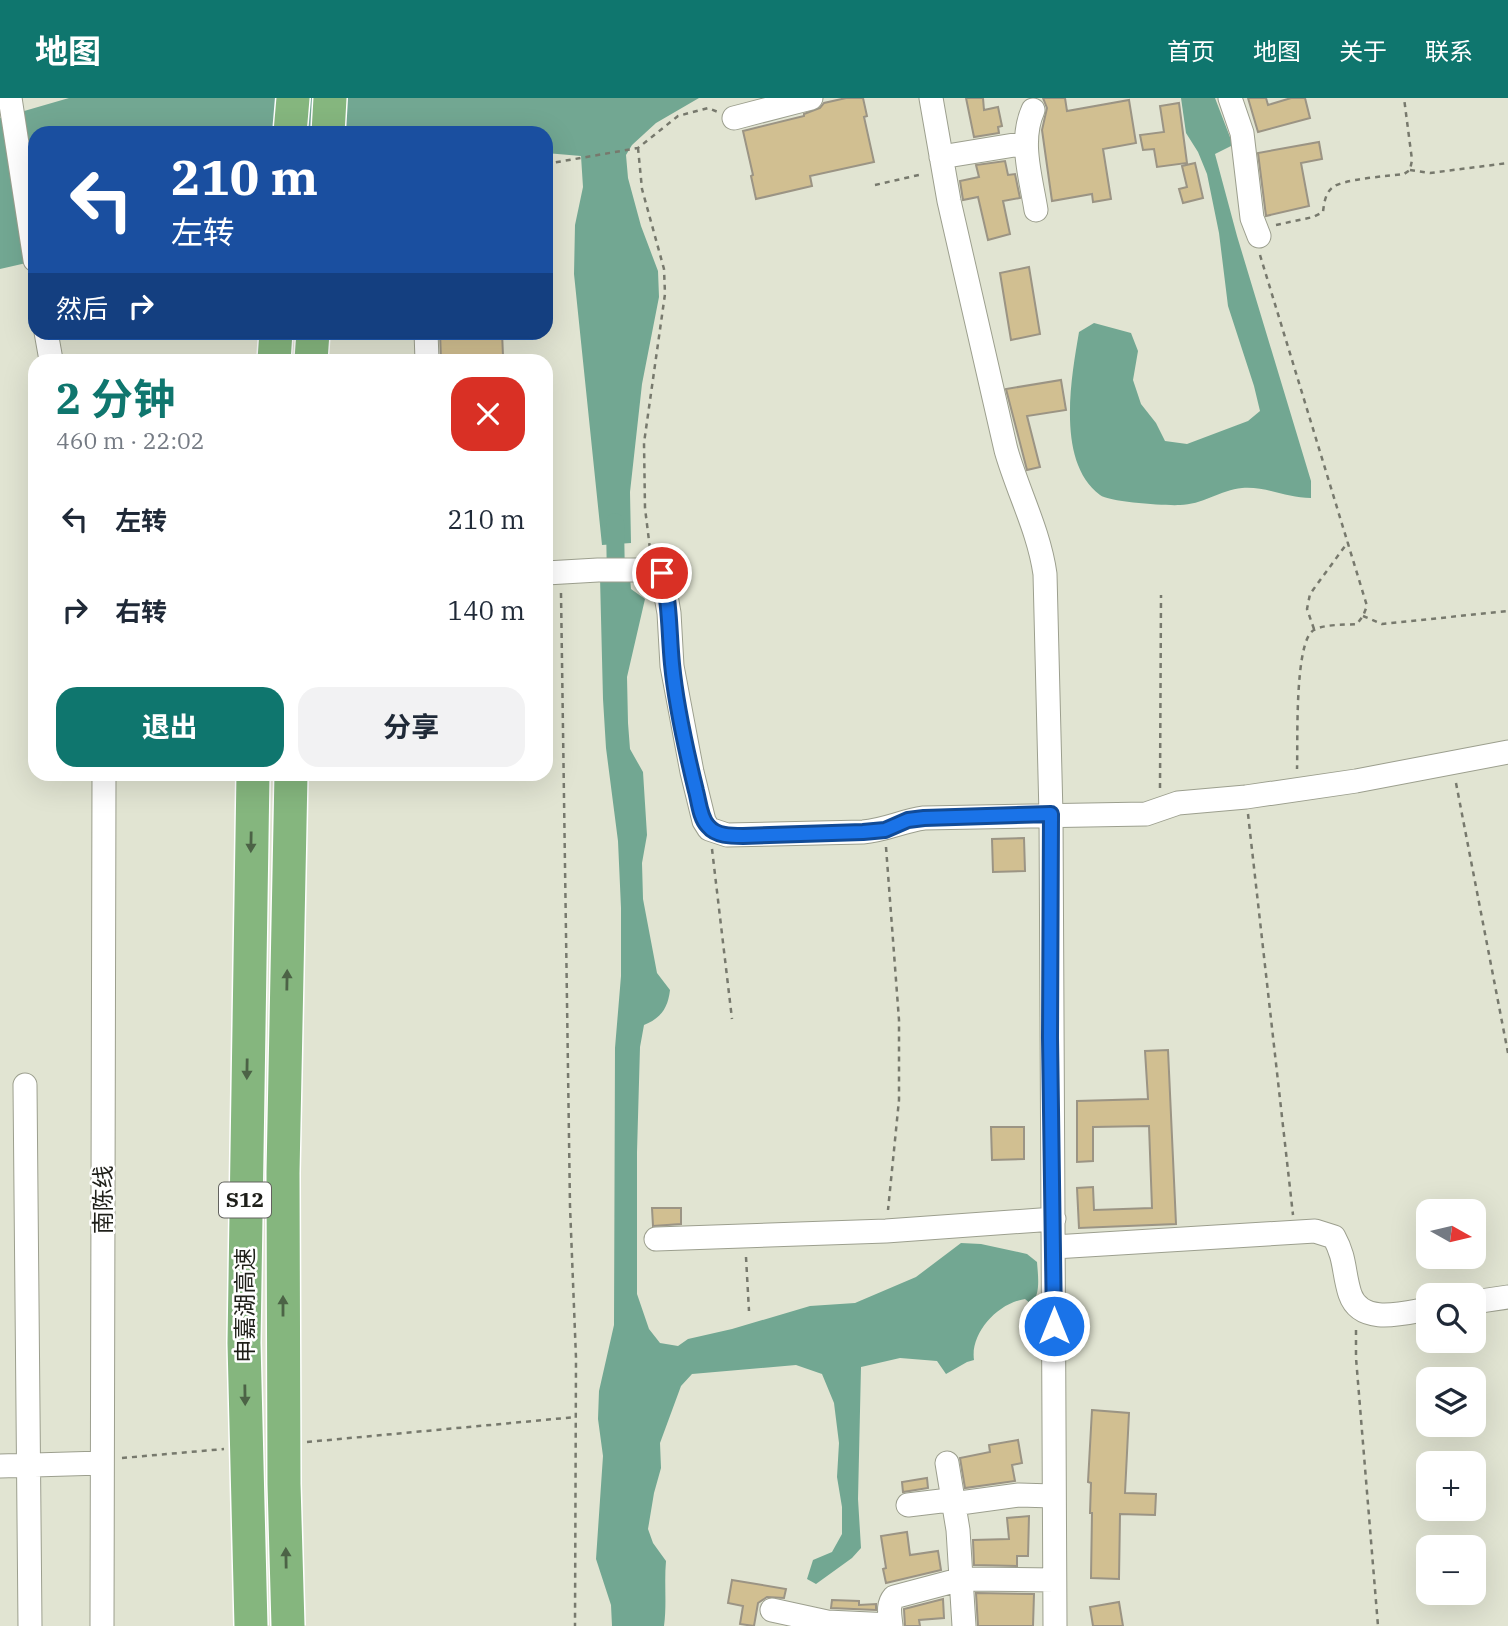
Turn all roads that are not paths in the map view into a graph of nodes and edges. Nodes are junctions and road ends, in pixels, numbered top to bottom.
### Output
1 (10, 98) edge
2 (293, 98) edge
3 (330, 98) edge
4 (811, 98) edge
5 (931, 98) edge
6 (1230, 98) edge
7 (1033, 110) dead end
8 (734, 118) road end
9 (291, 126) edge
10 (328, 126) edge
11 (1026, 143) junction
12 (942, 163) junction
13 (1036, 210) dead end
14 (28, 215) edge
15 (1259, 236) road end
16 (554, 573) edge
17 (1508, 752) edge
18 (104, 781) edge
19 (253, 781) edge
20 (291, 781) edge
21 (1051, 814) junction
22 (25, 1085) dead end
23 (1054, 1219) junction
24 (656, 1239) dead end
25 (1054, 1247) junction
26 (1508, 1297) edge
27 (1486, 1300) edge
28 (1416, 1310) edge
29 (102, 1463) junction
30 (947, 1464) dead end
31 (28, 1465) junction
32 (0, 1466) edge
33 (1053, 1496) junction
34 (954, 1503) junction
35 (908, 1505) dead end
36 (962, 1578) junction
37 (1054, 1580) junction
38 (772, 1610) dead end
39 (826, 1624) edge
40 (30, 1626) edge
41 (102, 1626) edge
42 (251, 1626) edge
43 (288, 1626) edge
44 (891, 1626) edge
45 (964, 1626) edge
46 (1055, 1626) edge

1 - 14 street
2 - 9 highway
3 - 10 highway
4 - 8 street
5 - 12 street
6 - 15 street
7 - 11 street
11 - 12 street
11 - 13 street
12 - 21 street
16 - 21 street
17 - 21 street
18 - 29 street, 南陈线
19 -> 42 highway, 申嘉湖高速 / S12, bridge
43 -> 20 highway, 申嘉湖高速 / S12, bridge
21 - 23 street
22 - 31 street
23 - 24 street
23 - 25 street
25 - 28 street
25 - 33 street
26 - 27 street
29 - 31 street
29 - 41 street, 南陈线
30 - 34 street
31 - 32 street
31 - 40 street
33 - 34 street
33 - 37 street
34 - 35 street
34 - 36 street
36 - 37 street
36 - 44 street
36 - 45 street
37 - 46 street
38 - 39 street
39 - 44 street

